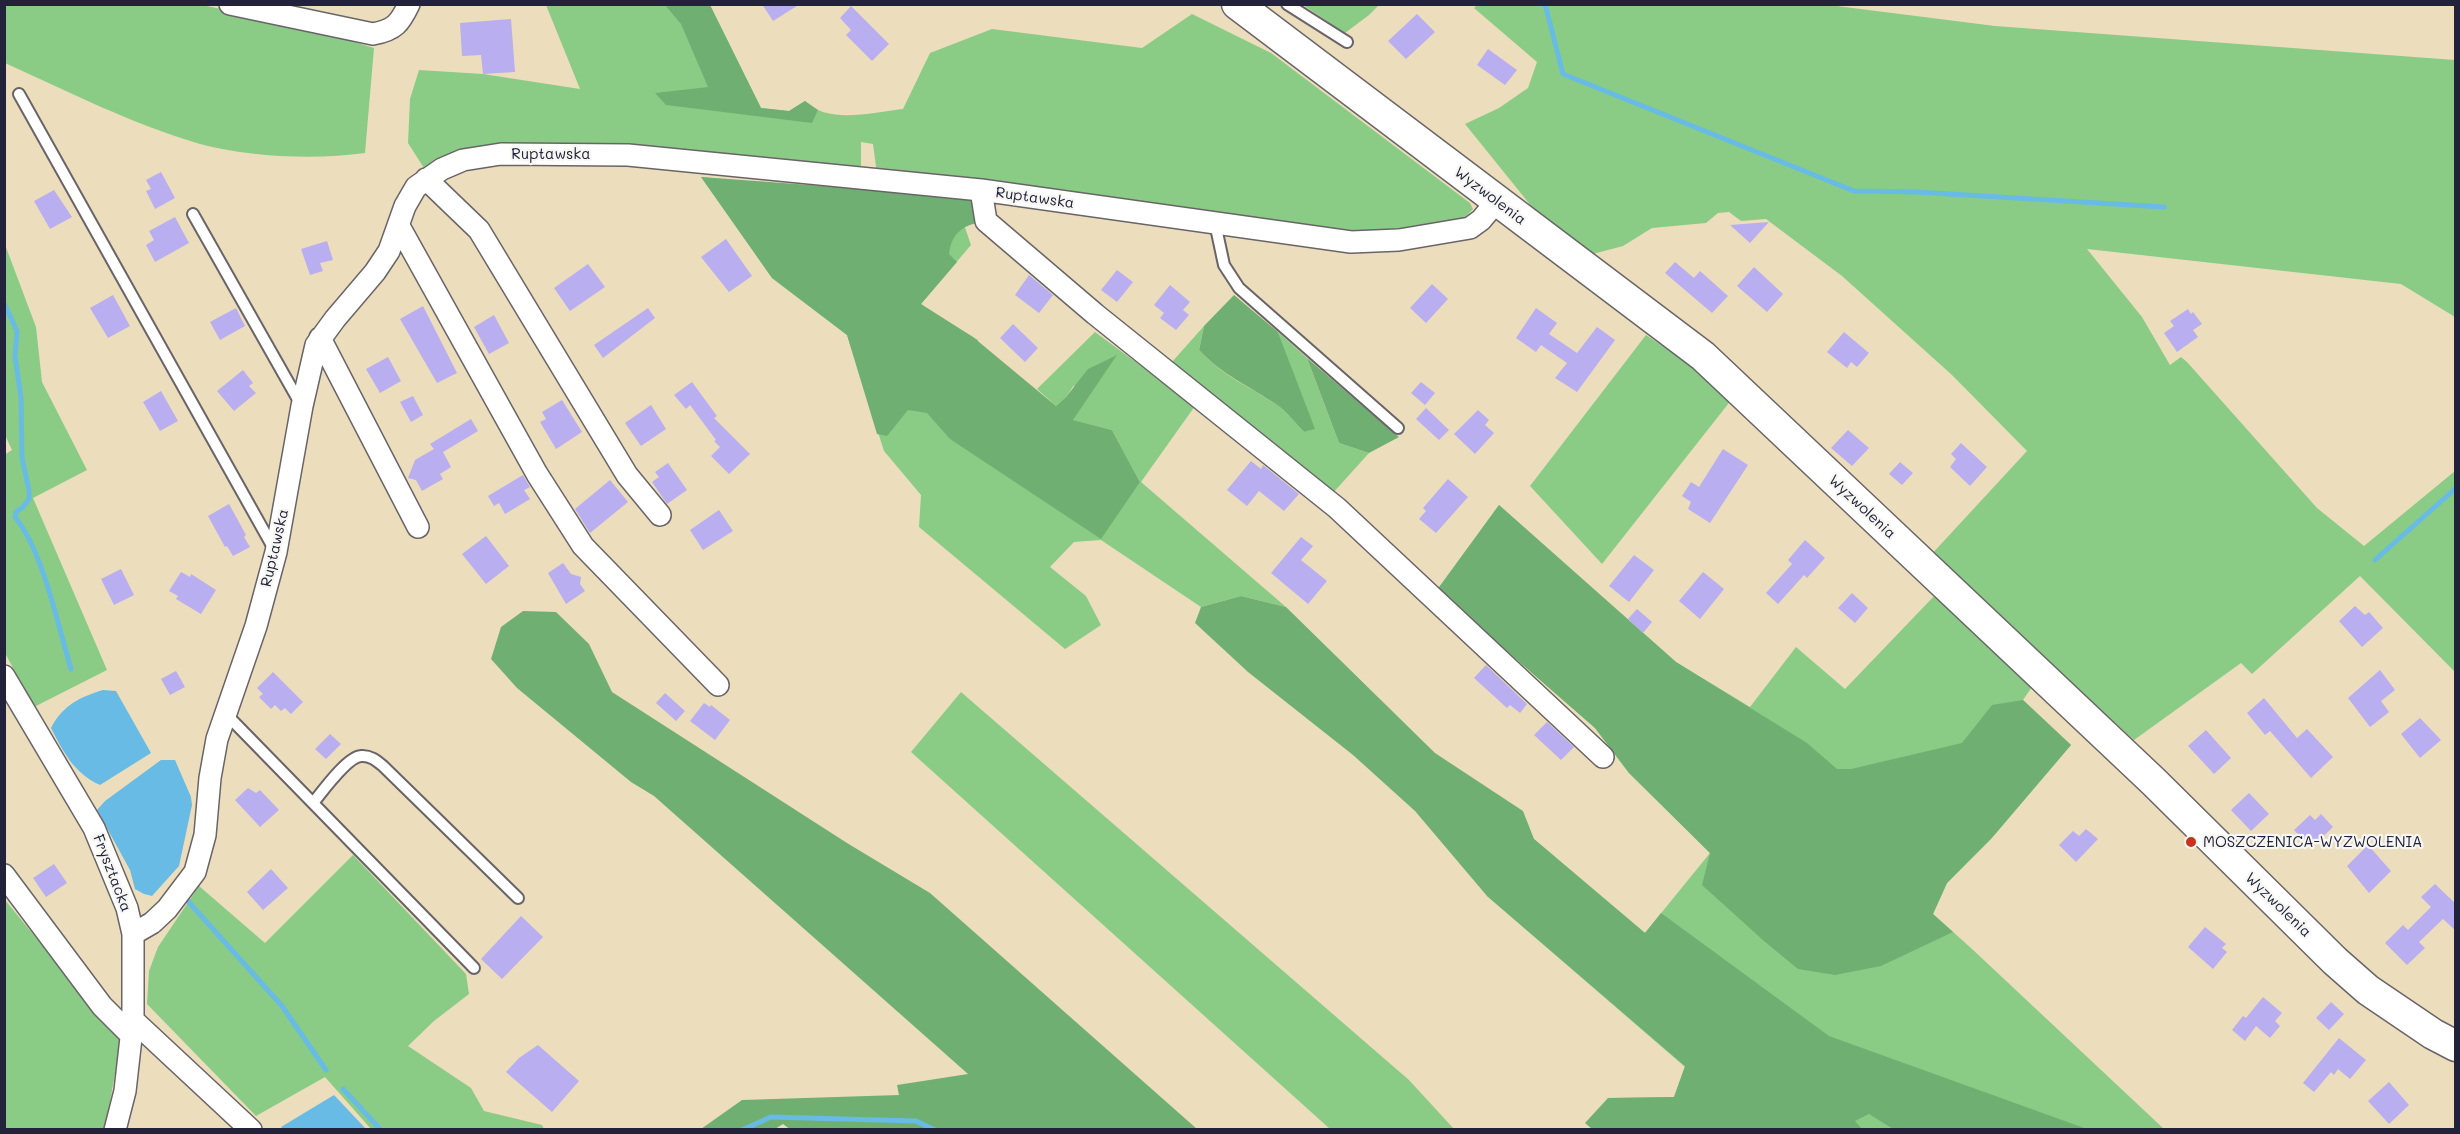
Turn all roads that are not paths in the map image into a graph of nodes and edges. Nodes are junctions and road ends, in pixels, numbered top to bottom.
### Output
1 (230, 4) edge
2 (409, 4) edge
3 (1237, 4) edge
4 (1287, 4) edge
5 (1347, 42) dead end
6 (19, 94) dead end
7 (426, 179) junction
8 (981, 190) junction
9 (1497, 201) junction
10 (193, 213) dead end
11 (1215, 223) junction
12 (399, 226) junction
13 (320, 338) junction
14 (302, 406) junction
15 (1398, 428) dead end
16 (660, 515) dead end
17 (418, 527) dead end
18 (276, 552) junction
19 (4, 676) edge
20 (718, 685) dead end
21 (225, 713) junction
22 (1603, 757) dead end
23 (313, 803) junction
24 (4, 875) edge
25 (518, 898) dead end
26 (133, 934) junction
27 (474, 968) dead end
28 (132, 1027) junction
29 (2456, 1046) edge
30 (115, 1130) edge
31 (251, 1130) edge

1 - 2 street
3 - 9 street, Wyzwolenia
4 - 5 lane
6 - 18 lane
7 - 8 street, Ruptawska
7 - 12 street, Ruptawska
7 - 16 street
8 - 11 street, Ruptawska
8 - 22 street
9 - 11 street, Ruptawska
9 - 29 street, Wyzwolenia
10 - 14 lane
11 - 15 lane
12 - 13 street, Ruptawska
12 - 20 street
13 - 14 street, Ruptawska
13 - 17 street
14 - 18 street, Ruptawska
18 - 21 street, Ruptawska
19 - 26 street, Frysztacka
21 - 23 lane
21 - 26 street, Ruptawska
23 - 25 lane
23 - 27 lane
24 - 28 street
26 - 28 street, Frysztacka
28 - 30 street, Frysztacka
28 - 31 street

